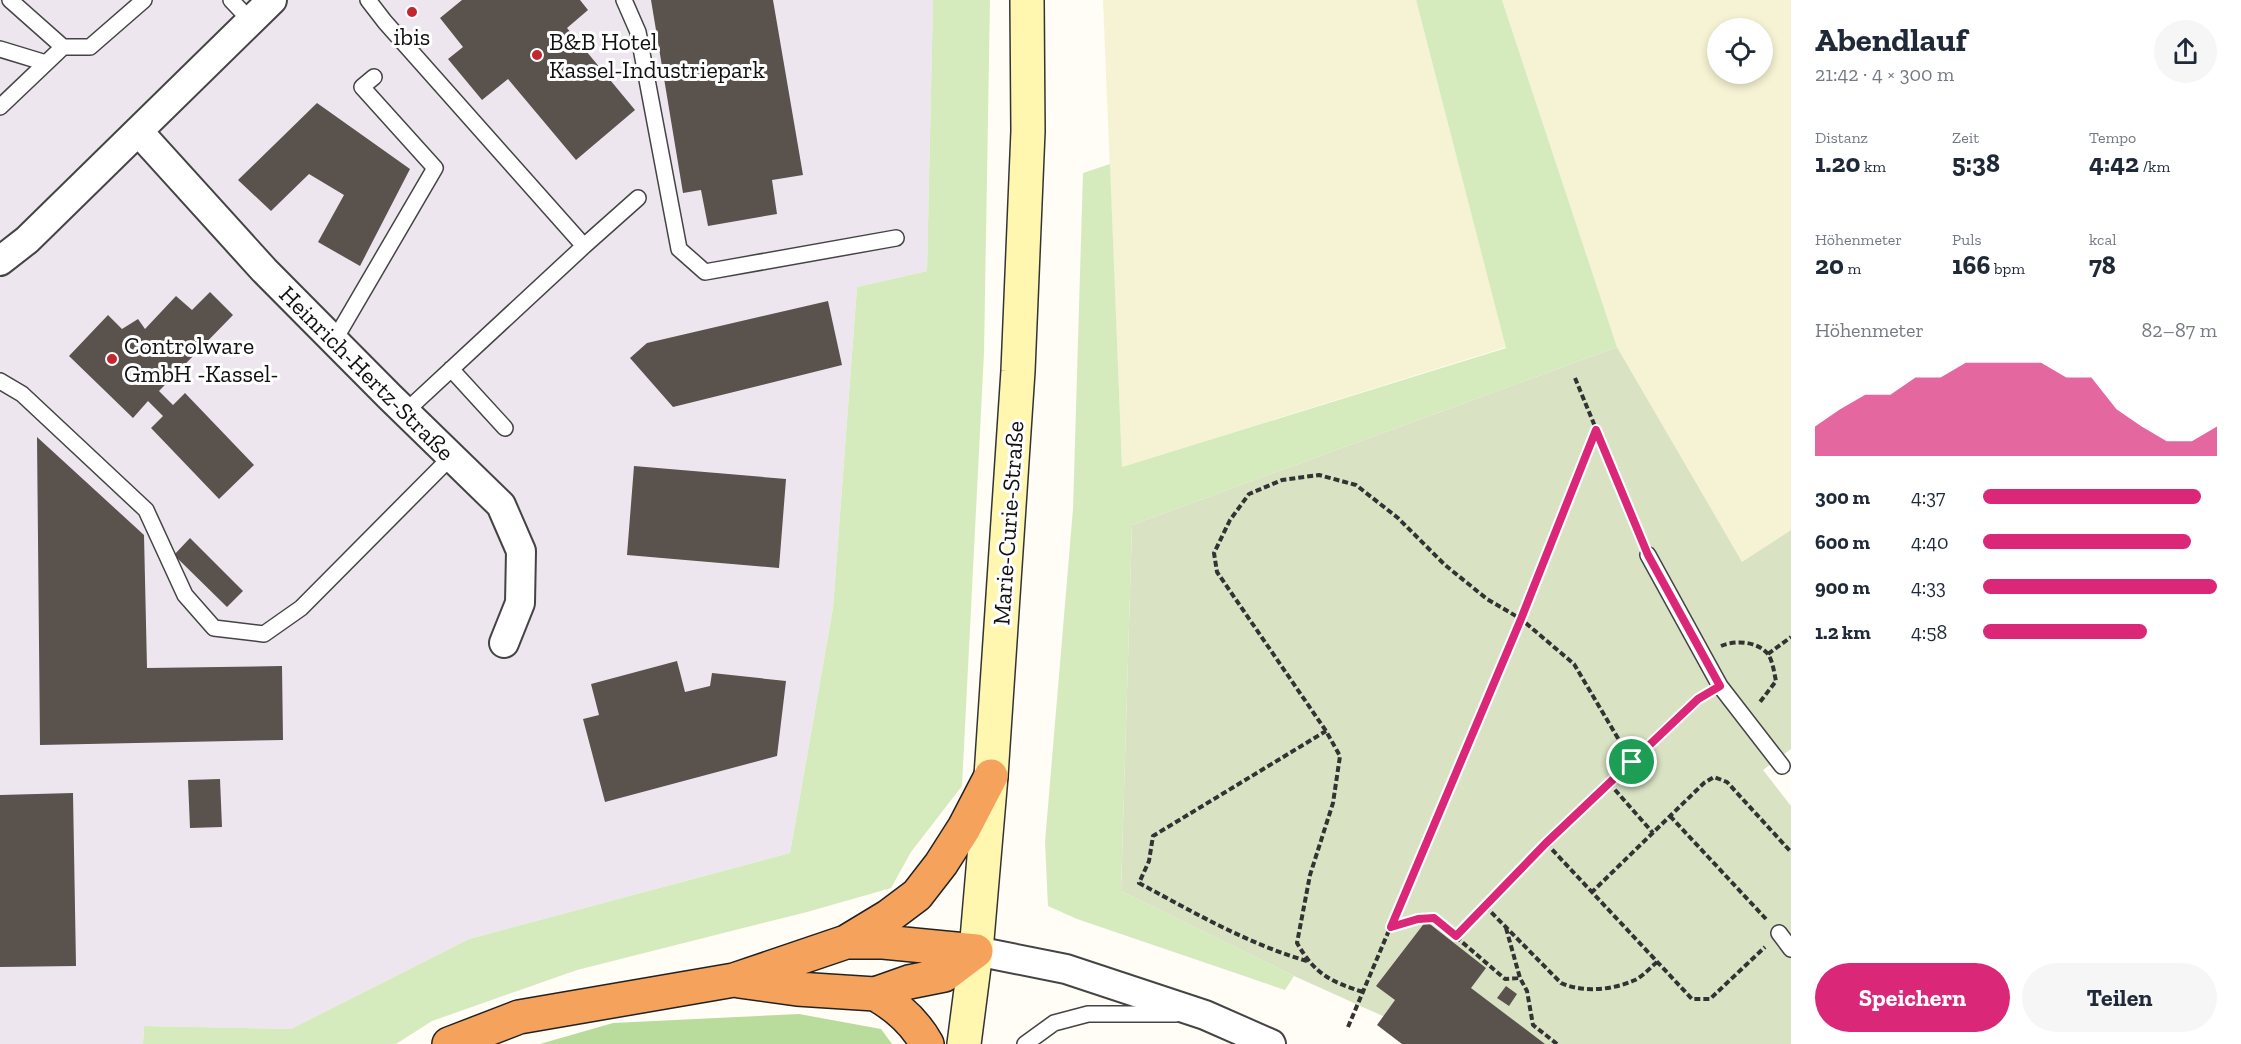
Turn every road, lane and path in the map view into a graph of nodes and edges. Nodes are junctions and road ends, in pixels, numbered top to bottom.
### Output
1 (10, 0) edge
2 (144, 0) edge
3 (231, 0) edge
4 (272, 0) edge
5 (368, 0) edge
6 (624, 0) edge
7 (1028, 0) edge
8 (250, 21) junction
9 (63, 47) junction
10 (0, 49) edge
11 (46, 63) junction
12 (374, 77) dead end
13 (0, 107) edge
14 (138, 131) junction
15 (638, 198) dead end
16 (896, 238) dead end
17 (584, 246) junction
18 (0, 261) edge
19 (334, 341) junction
20 (451, 369) junction
21 (1575, 378) dead end
22 (0, 381) edge
23 (405, 412) junction
24 (505, 428) dead end
25 (1596, 430) junction
26 (451, 457) junction
27 (1648, 555) joint
28 (1521, 619) junction
29 (1791, 637) edge
30 (504, 643) dead end
31 (1768, 654) junction
32 (1704, 656) junction
33 (1720, 686) junction
34 (1744, 717) junction
35 (1326, 731) junction
36 (1632, 762) junction
37 (1782, 766) dead end
38 (991, 776) junction
39 (1609, 783) junction
40 (1670, 816) junction
41 (1653, 833) junction
42 (1546, 843) junction
43 (1791, 852) edge
44 (1591, 893) junction
45 (1485, 906) junction
46 (1391, 927) junction
47 (1506, 927) junction
48 (1779, 933) junction
49 (1456, 936) junction
50 (846, 942) junction
51 (1791, 949) edge
52 (976, 951) junction
53 (1308, 961) junction
54 (1657, 962) junction
55 (1520, 978) junction
56 (734, 980) junction
57 (1363, 992) junction
58 (874, 994) junction
59 (1205, 1016) junction
60 (1348, 1027) dead end
61 (449, 1044) edge
62 (927, 1044) edge
63 (964, 1044) edge
64 (1025, 1044) edge
65 (1271, 1044) edge
66 (1557, 1044) edge

1 - 9 lane
2 - 9 lane
3 - 8 lane
4 - 8 street
5 - 17 lane
6 - 16 lane
7 - 38 main road, Marie-Curie-Straße
8 - 14 street
9 - 11 lane
10 - 11 lane
11 - 13 lane
12 - 19 lane
14 - 18 street
14 - 19 street, Heinrich-Hertz-Straße
15 - 17 lane
17 - 20 lane
19 - 23 street, Heinrich-Hertz-Straße
20 - 23 lane
20 - 24 lane
21 - 25 path
22 - 26 lane
23 - 26 street, Heinrich-Hertz-Straße
25 - 27 path
25 - 28 path
26 - 30 street, Heinrich-Hertz-Straße
27 - 32 lane
28 - 35 path
28 - 36 path
28 - 46 path
29 - 31 path
31 - 32 path
31 - 34 path
32 - 33 lane
33 - 34 lane
33 - 36 path
34 - 37 lane
35 - 53 path
35 - 53 path
36 - 39 path
38 - 50 highway
38 - 52 main road, Marie-Curie-Straße
39 - 41 path
39 - 42 path
40 - 41 path
40 - 43 path
40 - 48 path
41 - 44 path
42 - 44 path
42 - 45 path
44 - 54 path
45 - 47 path
45 - 49 path
46 - 49 path
46 - 57 path
47 - 54 path
47 - 55 path
48 - 51 lane
48 - 54 path
49 - 55 path
50 - 52 highway
50 - 56 highway
52 - 58 highway
52 - 59 street
52 - 63 main road, Marie-Curie-Straße
53 - 57 path
55 - 66 path
56 - 58 highway
56 - 61 highway
57 - 60 path
58 - 62 highway
59 - 64 lane
59 - 65 street

